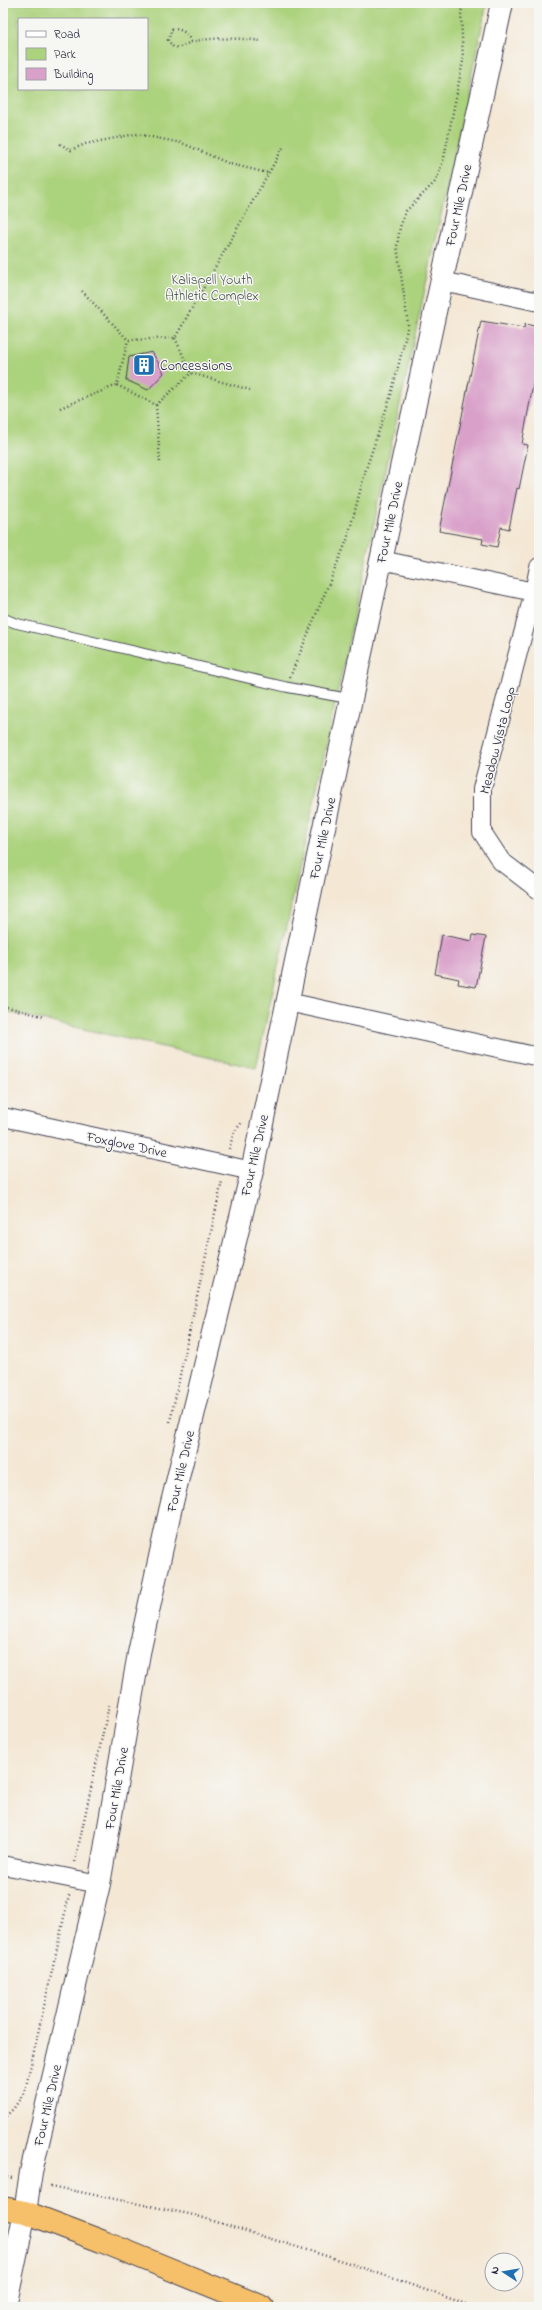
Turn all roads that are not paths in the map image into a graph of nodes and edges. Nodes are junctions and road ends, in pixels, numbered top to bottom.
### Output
1 (502, 3) edge
2 (442, 281) junction
3 (539, 302) edge
4 (381, 560) junction
5 (539, 567) edge
6 (534, 592) junction
7 (3, 618) edge
8 (351, 699) junction
9 (539, 890) edge
10 (288, 1002) junction
11 (539, 1057) edge
12 (3, 1117) edge
13 (252, 1171) junction
14 (3, 1865) edge
15 (99, 1884) junction
16 (3, 2208) edge
17 (25, 2212) junction
18 (5, 2307) edge
19 (263, 2307) edge

1 - 2 street, Four Mile Drive
2 - 3 street
2 - 4 street, Four Mile Drive
4 - 6 street
4 - 8 street, Four Mile Drive
5 - 6 street, Meadow Vista Loop
6 - 9 street, Meadow Vista Loop
7 - 8 lane
8 - 10 street, Four Mile Drive
10 - 11 street
10 - 13 street, Four Mile Drive
12 - 13 street, Foxglove Drive
13 - 15 street, Four Mile Drive
14 - 15 street
15 - 17 street, Four Mile Drive
16 - 17 highway
17 - 18 street, Four Mile Drive
17 - 19 highway

